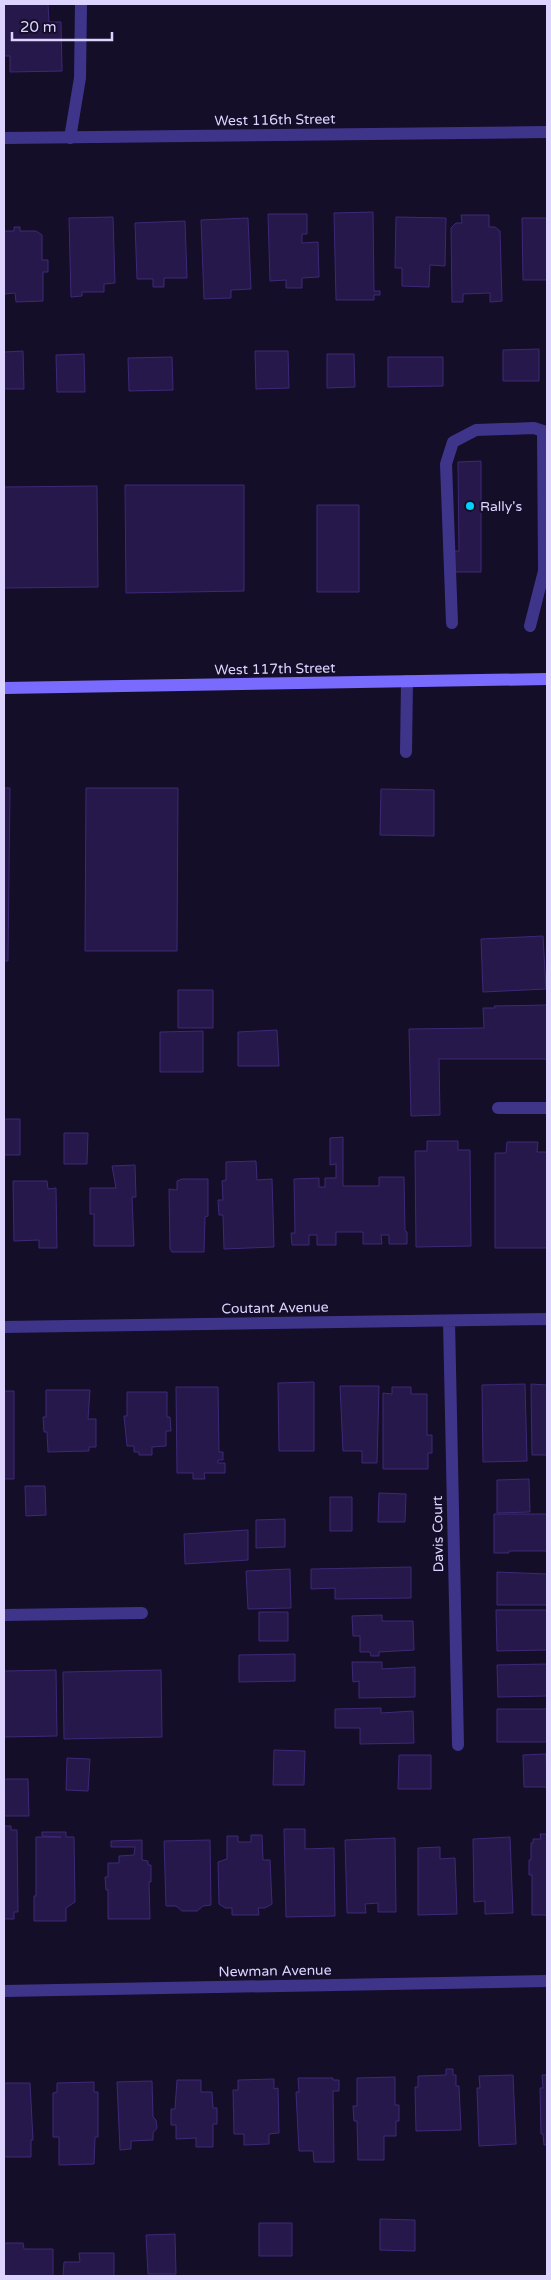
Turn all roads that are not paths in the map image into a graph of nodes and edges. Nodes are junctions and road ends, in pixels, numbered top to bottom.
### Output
1 (81, 4) edge
2 (547, 132) edge
3 (4, 138) edge
4 (70, 138) junction
5 (452, 622) dead end
6 (530, 626) dead end
7 (547, 679) edge
8 (406, 682) junction
9 (4, 688) edge
10 (406, 752) dead end
11 (498, 1108) dead end
12 (547, 1108) edge
13 (547, 1319) edge
14 (449, 1321) junction
15 (4, 1326) edge
16 (142, 1613) dead end
17 (4, 1614) edge
18 (458, 1745) dead end
19 (547, 1981) edge
20 (4, 1992) edge

1 - 4 street
2 - 4 street, West 116th Street
3 - 4 street, West 116th Street
5 - 6 street
7 - 8 main road, West 117th Street
8 - 9 main road, West 117th Street
8 - 10 street
11 - 12 street
13 - 14 street, Coutant Avenue
14 - 15 street, Coutant Avenue
14 - 18 street, Davis Court
16 - 17 street
19 - 20 street, Newman Avenue

